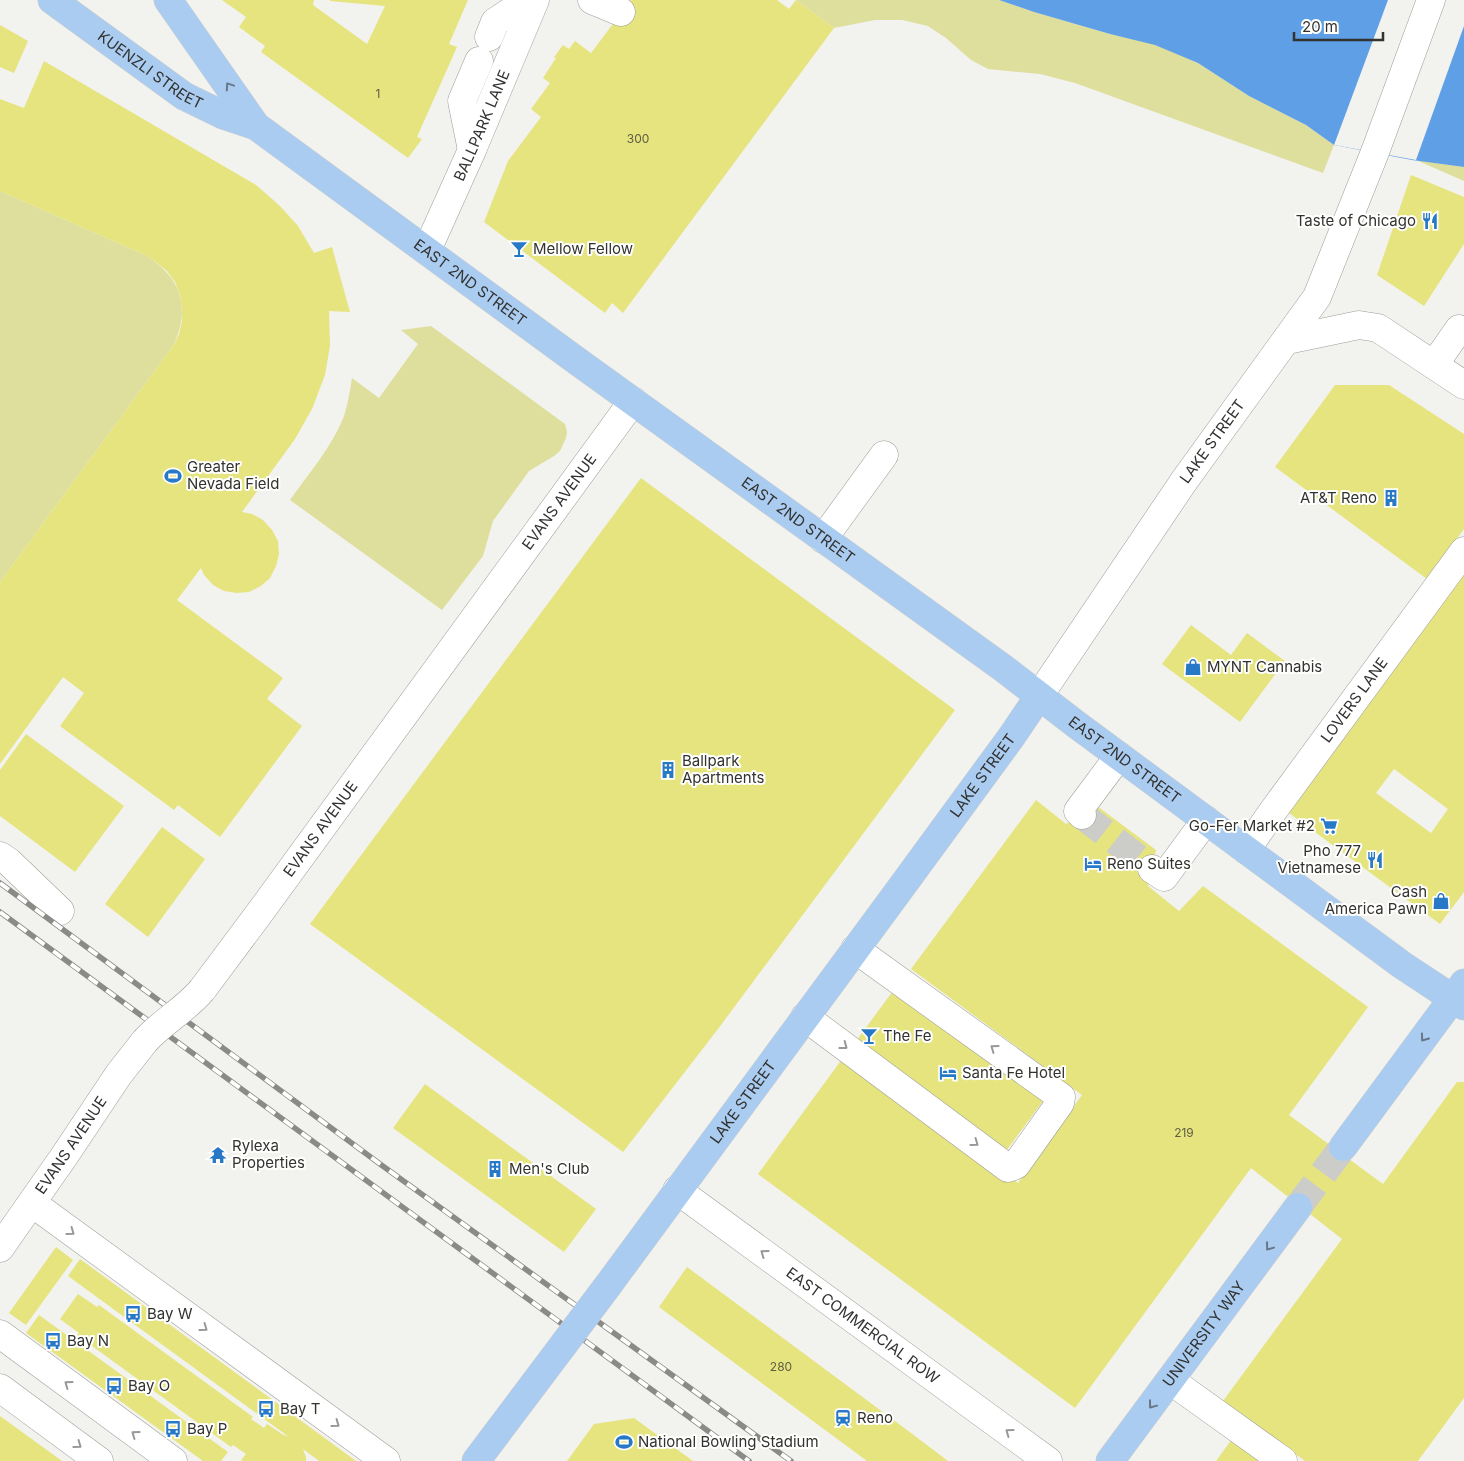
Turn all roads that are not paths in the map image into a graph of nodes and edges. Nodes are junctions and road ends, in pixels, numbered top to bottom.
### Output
1 (52, 0) edge
2 (168, 0) edge
3 (528, 0) edge
4 (535, 0) edge
5 (592, 0) edge
6 (1431, 0) edge
7 (621, 12) dead end
8 (256, 126) junction
9 (472, 150) junction
10 (427, 250) junction
11 (1459, 329) dead end
12 (1287, 340) junction
13 (1434, 365) junction
14 (1464, 385) edge
15 (633, 401) junction
16 (884, 455) dead end
17 (823, 539) junction
18 (1464, 551) edge
19 (1039, 696) junction
20 (1119, 756) junction
21 (1082, 815) dead end
22 (1206, 820) junction
23 (1246, 850) junction
24 (0, 856) edge
25 (1152, 869) tunnel mouth
26 (60, 911) dead end
27 (855, 949) junction
28 (1460, 996) edge
29 (805, 1017) junction
30 (1343, 1147) tunnel mouth
31 (677, 1190) junction
32 (32, 1203) junction
33 (1298, 1207) tunnel mouth
34 (3, 1237) edge
35 (0, 1334) edge
36 (1170, 1380) junction
37 (0, 1388) edge
38 (100, 1461) edge
39 (173, 1461) edge
40 (386, 1461) edge
41 (476, 1461) edge
42 (1048, 1461) edge
43 (1110, 1461) edge
44 (1282, 1461) edge

1 - 8 main road, KUENZLI STREET
8 -> 2 main road, EAST 2ND STREET
3 - 9 street
4 - 9 street, BALLPARK LANE
5 - 7 street
6 - 12 street, LAKE STREET
8 - 10 main road, EAST 2ND STREET
9 - 10 street, BALLPARK LANE
10 - 15 main road, EAST 2ND STREET
11 - 13 street
12 - 13 street
12 - 19 street, LAKE STREET
13 - 14 street
15 - 17 main road, EAST 2ND STREET
15 - 32 street, EVANS AVENUE, bridge
16 - 17 street
17 - 19 main road, EAST 2ND STREET
18 - 23 street, LOVERS LANE
19 - 20 main road, EAST 2ND STREET
19 - 27 main road, LAKE STREET
20 - 21 street
20 - 22 main road, EAST 2ND STREET
22 - 23 main road, EAST 2ND STREET
22 - 25 street
23 - 28 main road, EAST 2ND STREET
24 - 26 street
27 - 29 main road, LAKE STREET
29 -> 27 street
28 -> 30 main road
29 - 31 main road, LAKE STREET
31 - 41 main road, LAKE STREET, bridge
42 -> 31 street, EAST COMMERCIAL ROW
32 - 34 street, EVANS AVENUE
32 -> 40 street
33 -> 36 main road, UNIVERSITY WAY
39 -> 35 street
36 -> 43 main road, UNIVERSITY WAY
36 - 44 street
37 -> 38 street

